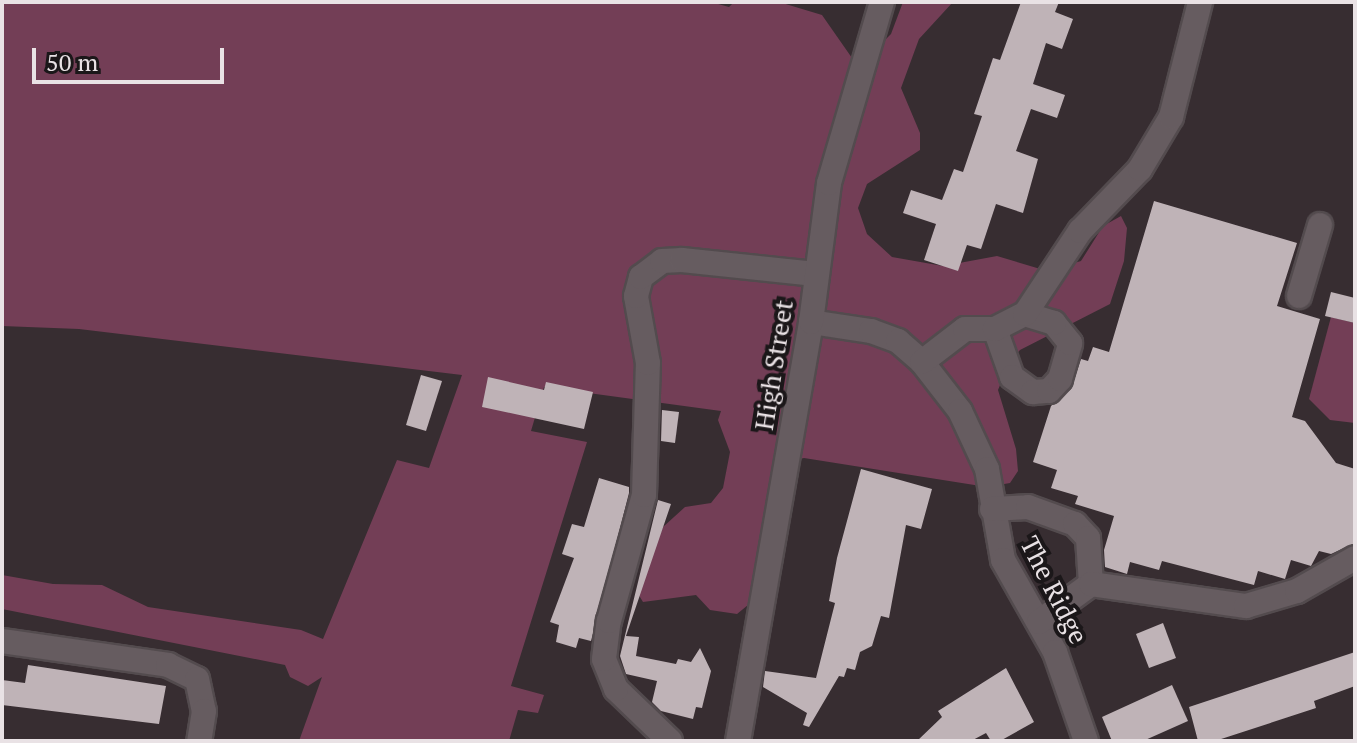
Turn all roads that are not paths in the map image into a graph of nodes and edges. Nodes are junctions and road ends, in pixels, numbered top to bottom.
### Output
1 (1200, 2) edge
2 (874, 4) edge
3 (1320, 225) dead end
4 (815, 274) junction
5 (1299, 296) dead end
6 (1025, 314) junction
7 (811, 322) junction
8 (995, 329) junction
9 (922, 362) junction
10 (992, 509) junction
11 (1355, 558) edge
12 (1091, 584) junction
13 (1039, 622) junction
14 (2, 641) edge
15 (199, 741) edge
16 (670, 741) edge
17 (738, 741) edge
18 (1086, 741) edge

1 - 6 street
2 - 4 street, High Street
3 - 5 street
4 - 7 street, High Street
4 - 16 street
6 - 8 street
6 - 8 street
7 - 9 street, The Ridge
7 - 17 street, High Street
8 - 9 street
9 - 10 street, The Ridge
10 - 12 street
10 - 13 street, The Ridge
11 - 12 street
12 - 13 street
13 - 18 street, The Ridge
14 - 15 street

